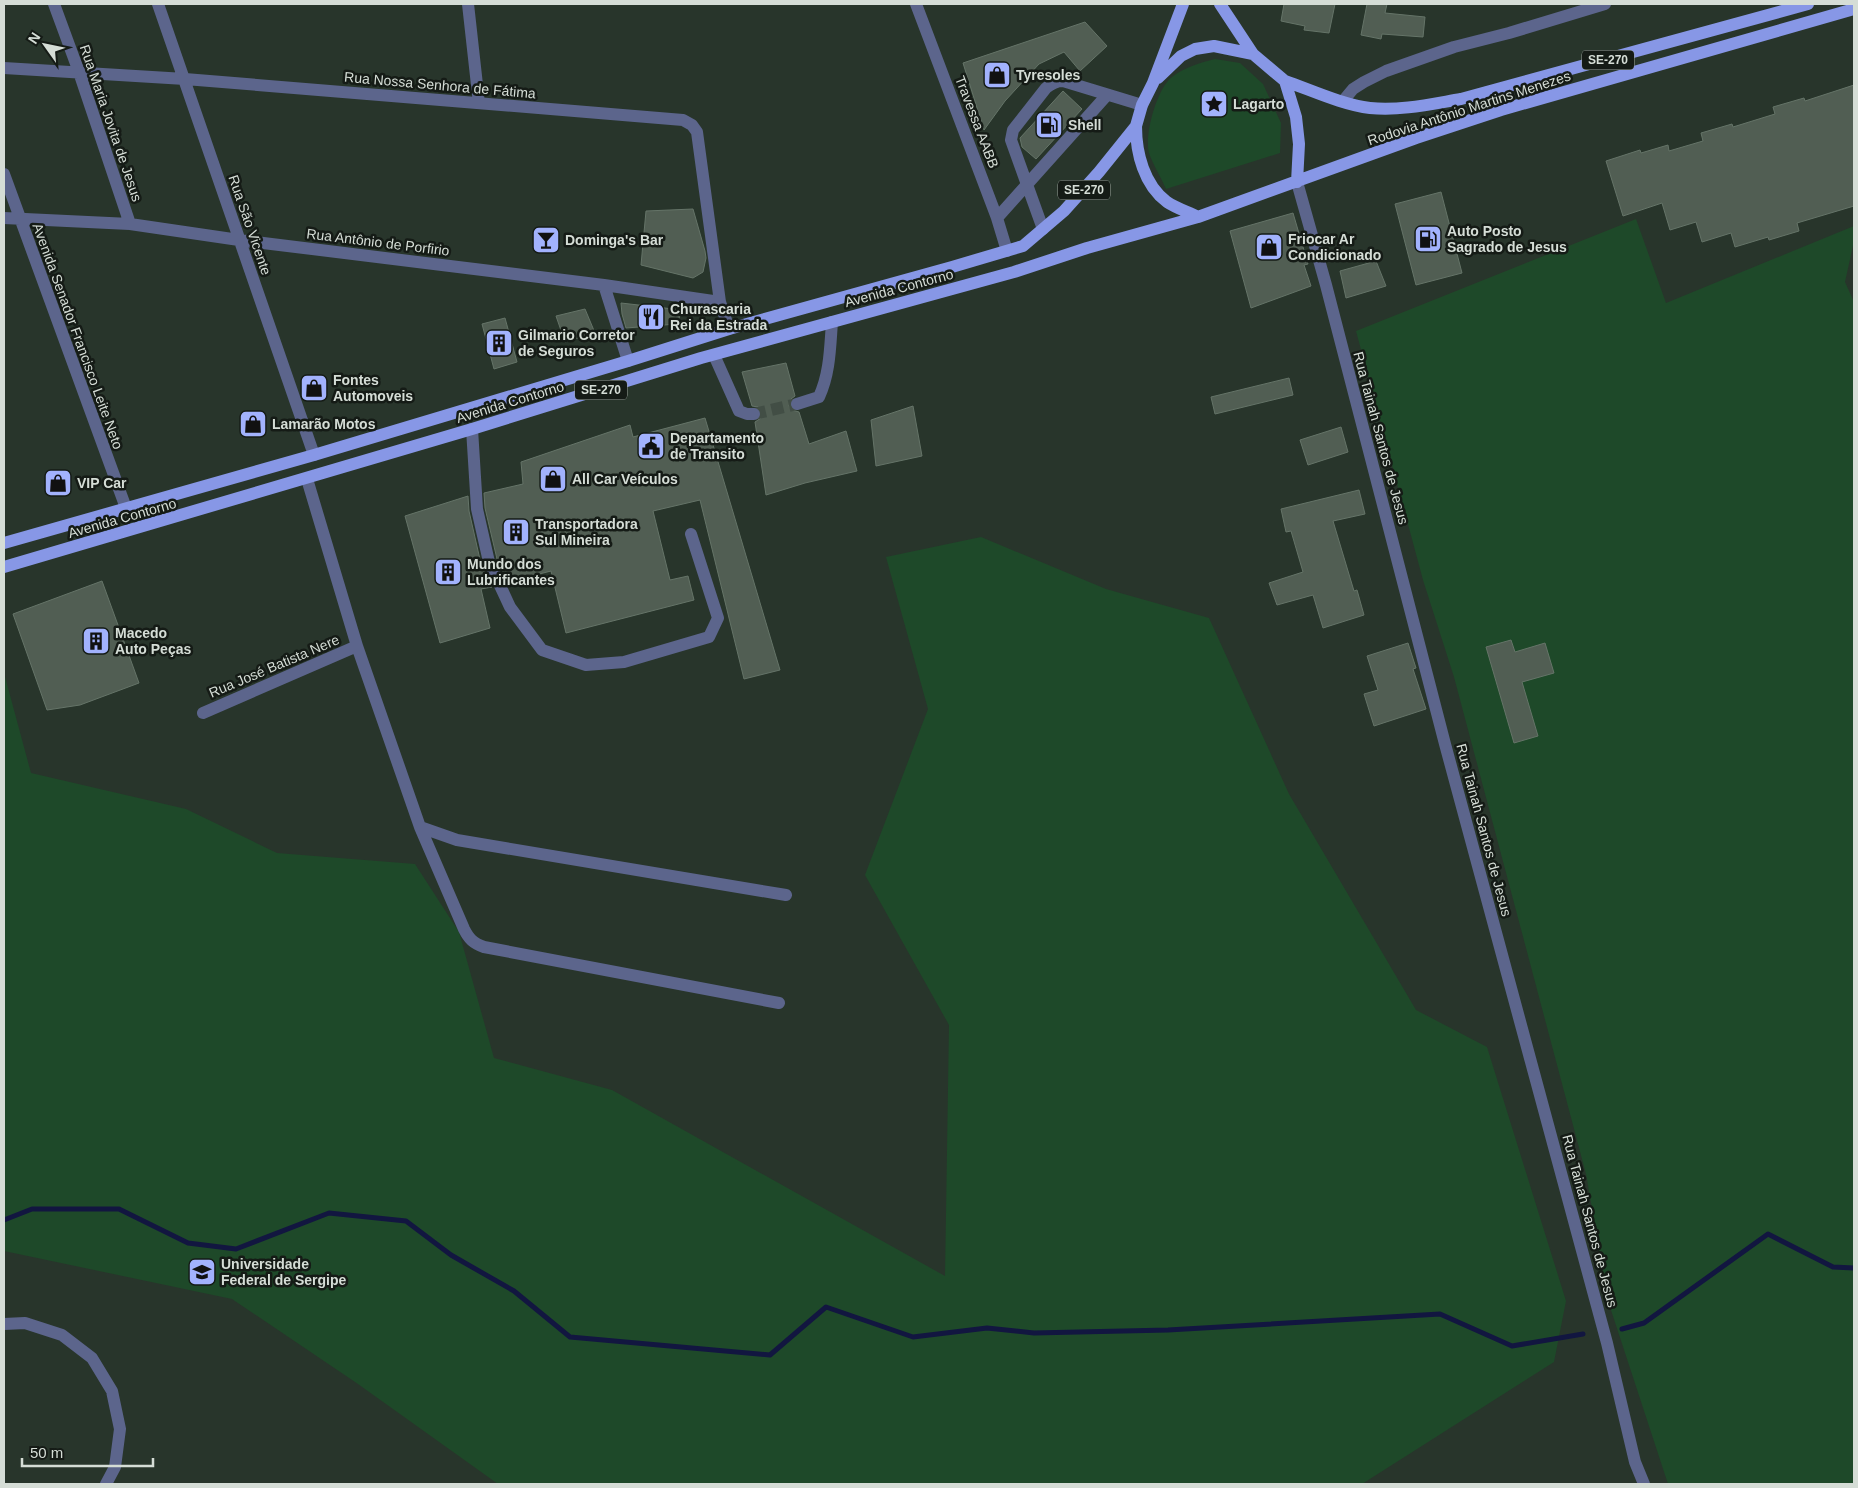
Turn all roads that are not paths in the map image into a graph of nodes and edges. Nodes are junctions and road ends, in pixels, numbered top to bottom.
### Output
1 (54, 4) edge
2 (158, 4) edge
3 (468, 4) edge
4 (916, 4) edge
5 (1183, 4) edge
6 (1220, 4) edge
7 (1605, 4) edge
8 (1808, 4) edge
9 (1854, 9) edge
10 (1253, 54) junction
11 (4, 68) edge
12 (80, 72) junction
13 (185, 80) junction
14 (1286, 81) junction
15 (1153, 83) junction
16 (1108, 95) junction
17 (1344, 101) junction
18 (479, 103) junction
19 (1142, 105) junction
20 (1136, 126) junction
21 (4, 174) edge
22 (1297, 182) junction
23 (1026, 186) junction
24 (1198, 217) junction
25 (4, 218) edge
26 (997, 218) junction
27 (19, 219) junction
28 (130, 224) junction
29 (1043, 229) junction
30 (239, 240) junction
31 (1007, 251) junction
32 (604, 286) junction
33 (720, 302) junction
34 (832, 322) junction
35 (729, 328) junction
36 (714, 355) junction
37 (628, 361) junction
38 (797, 404) tunnel mouth
39 (754, 414) tunnel mouth
40 (472, 429) junction
41 (314, 456) junction
42 (307, 479) junction
43 (126, 508) junction
44 (691, 534) dead end
45 (4, 543) edge
46 (4, 567) edge
47 (357, 646) junction
48 (203, 713) dead end
49 (420, 827) junction
50 (786, 895) dead end
51 (779, 1004) dead end
52 (4, 1324) edge
53 (106, 1484) edge
54 (1644, 1484) edge

1 - 12 street, Rua Maria Jovita de Jesus
2 - 13 street, Rua São Vicente
3 - 18 street
4 - 26 street, Travessa AABB
5 - 15 main road
6 - 10 main road
7 - 17 street
8 - 17 main road, Rodovia Antônio Martins Menezes / SE-270
9 - 22 main road, Rodovia Antônio Martins Menezes / SE-270
10 - 14 main road, SE-270
10 - 15 main road, SE-270
11 - 12 street, Rua Nossa Senhora de Fátima
12 - 13 street, Rua Nossa Senhora de Fátima
12 - 28 street, Rua Maria Jovita de Jesus
13 - 18 street, Rua Nossa Senhora de Fátima
13 - 30 street, Rua São Vicente
14 - 17 main road, Rodovia Antônio Martins Menezes / SE-270
14 - 22 main road
15 - 19 main road, SE-270
16 - 19 street
16 - 23 street
16 - 23 street
18 - 33 street, Rua Nossa Senhora de Fátima
19 - 20 main road, SE-270
20 - 24 main road
20 - 29 main road, SE-270
21 - 27 street, Avenida Senador Francisco Leite Neto
22 - 24 main road, SE-270
22 - 54 street, Rua Tainah Santos de Jesus
23 - 26 street
23 - 29 street
24 - 34 main road, Avenida Contorno / SE-270
25 - 27 street, Rua Antônio de Porfirio
26 - 31 street, Travessa AABB
27 - 28 street, Rua Antônio de Porfirio
27 - 43 street, Avenida Senador Francisco Leite Neto
28 - 30 street, Rua Antônio de Porfirio
29 - 31 main road, Avenida Contorno / SE-270
30 - 32 street, Rua Antônio de Porfirio
30 - 41 street, Rua São Vicente
31 - 35 main road, Avenida Contorno / SE-270
32 - 33 street, Rua Antônio de Porfirio
32 - 37 street
33 - 35 street
34 - 36 main road, Avenida Contorno / SE-270
34 - 38 street
35 - 37 main road, Avenida Contorno / SE-270
36 - 39 street
36 - 40 main road, Avenida Contorno / SE-270
37 - 41 main road, Avenida Contorno / SE-270
40 - 42 main road, Avenida Contorno / SE-270
40 - 44 street
41 - 43 main road, Avenida Contorno / SE-270
42 - 46 main road, Avenida Contorno / SE-270
42 - 47 street
43 - 45 main road, Avenida Contorno / SE-270
47 - 48 street, Rua José Batista Nere
47 - 49 street
49 - 50 street
49 - 51 street
52 - 53 street

